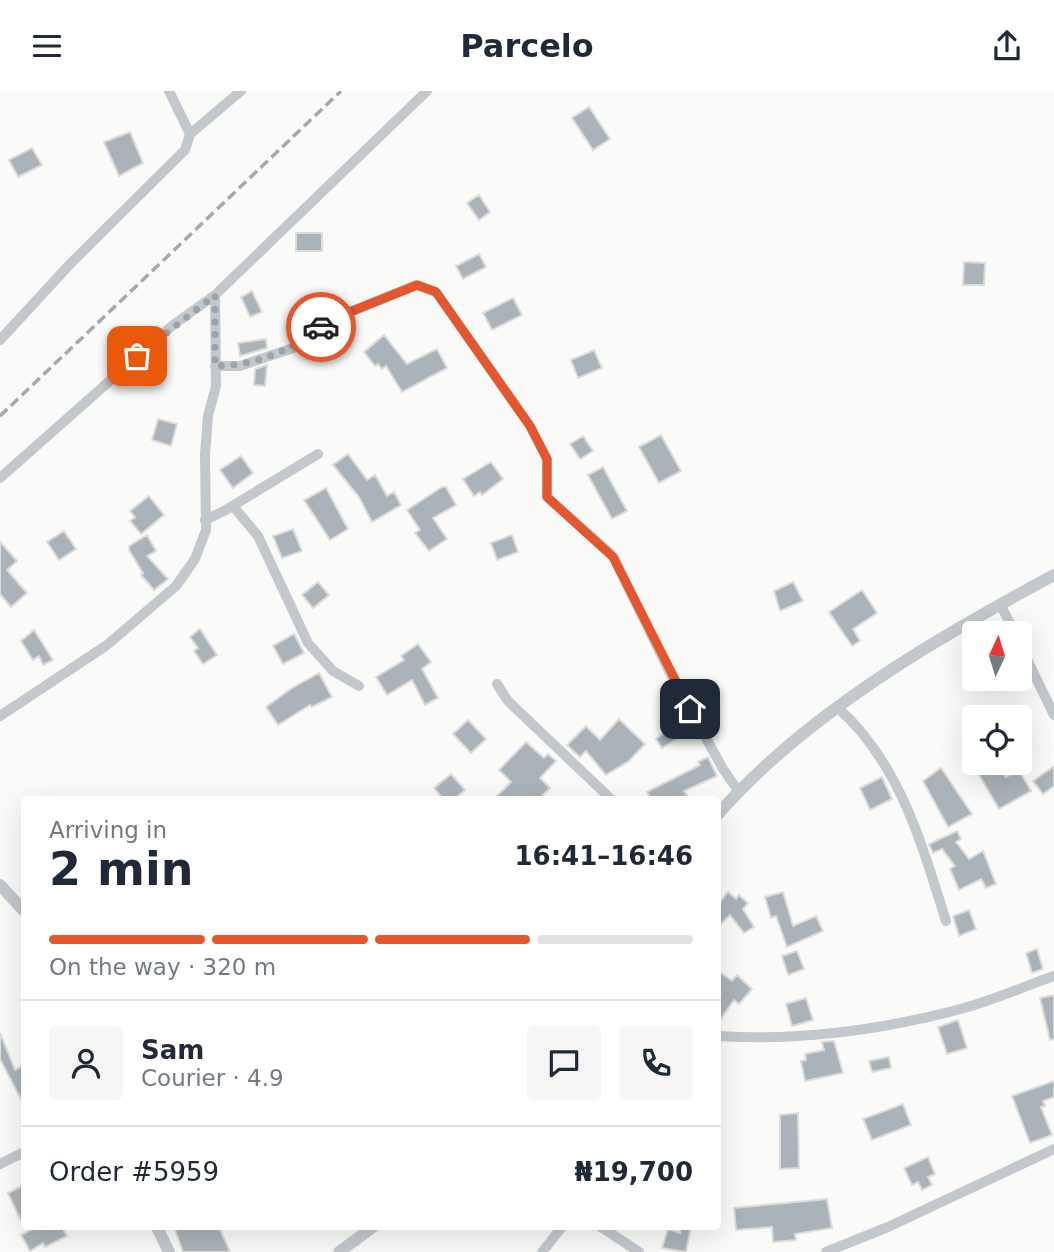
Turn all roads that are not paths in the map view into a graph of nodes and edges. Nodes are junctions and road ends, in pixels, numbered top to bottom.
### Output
1 (169, 91) edge
2 (241, 91) edge
3 (427, 91) edge
4 (190, 134) junction
5 (215, 295) junction
6 (0, 340) edge
7 (215, 366) junction
8 (318, 454) dead end
9 (0, 478) edge
10 (233, 506) junction
11 (205, 520) junction
12 (1054, 575) edge
13 (1000, 604) junction
14 (1009, 621) edge
15 (1032, 670) edge
16 (497, 684) dead end
17 (359, 686) dead end
18 (838, 708) junction
19 (1054, 715) edge
20 (0, 716) edge
21 (739, 792) junction
22 (608, 796) edge
23 (721, 811) edge
24 (0, 885) edge
25 (21, 908) edge
26 (946, 921) dead end
27 (1054, 976) edge
28 (721, 1036) edge
29 (1054, 1149) edge
30 (21, 1154) edge
31 (0, 1164) edge
32 (158, 1230) edge
33 (364, 1230) edge
34 (560, 1230) edge
35 (606, 1230) edge
36 (169, 1252) edge
37 (339, 1252) edge
38 (542, 1252) edge
39 (639, 1252) edge
40 (826, 1252) edge

1 - 4 street
2 - 4 street
3 - 5 street
4 - 6 street
5 - 7 street
5 - 9 street
7 - 11 street
7 - 21 street
8 - 10 street
10 - 11 street
10 - 17 street
11 - 20 street
12 - 13 street
13 - 14 street
13 - 18 street
15 - 19 street
16 - 22 street
18 - 21 street
18 - 26 street
21 - 23 street
24 - 25 street
27 - 28 street
29 - 40 street
30 - 31 street
32 - 36 street
33 - 37 street
34 - 38 street
35 - 39 street

